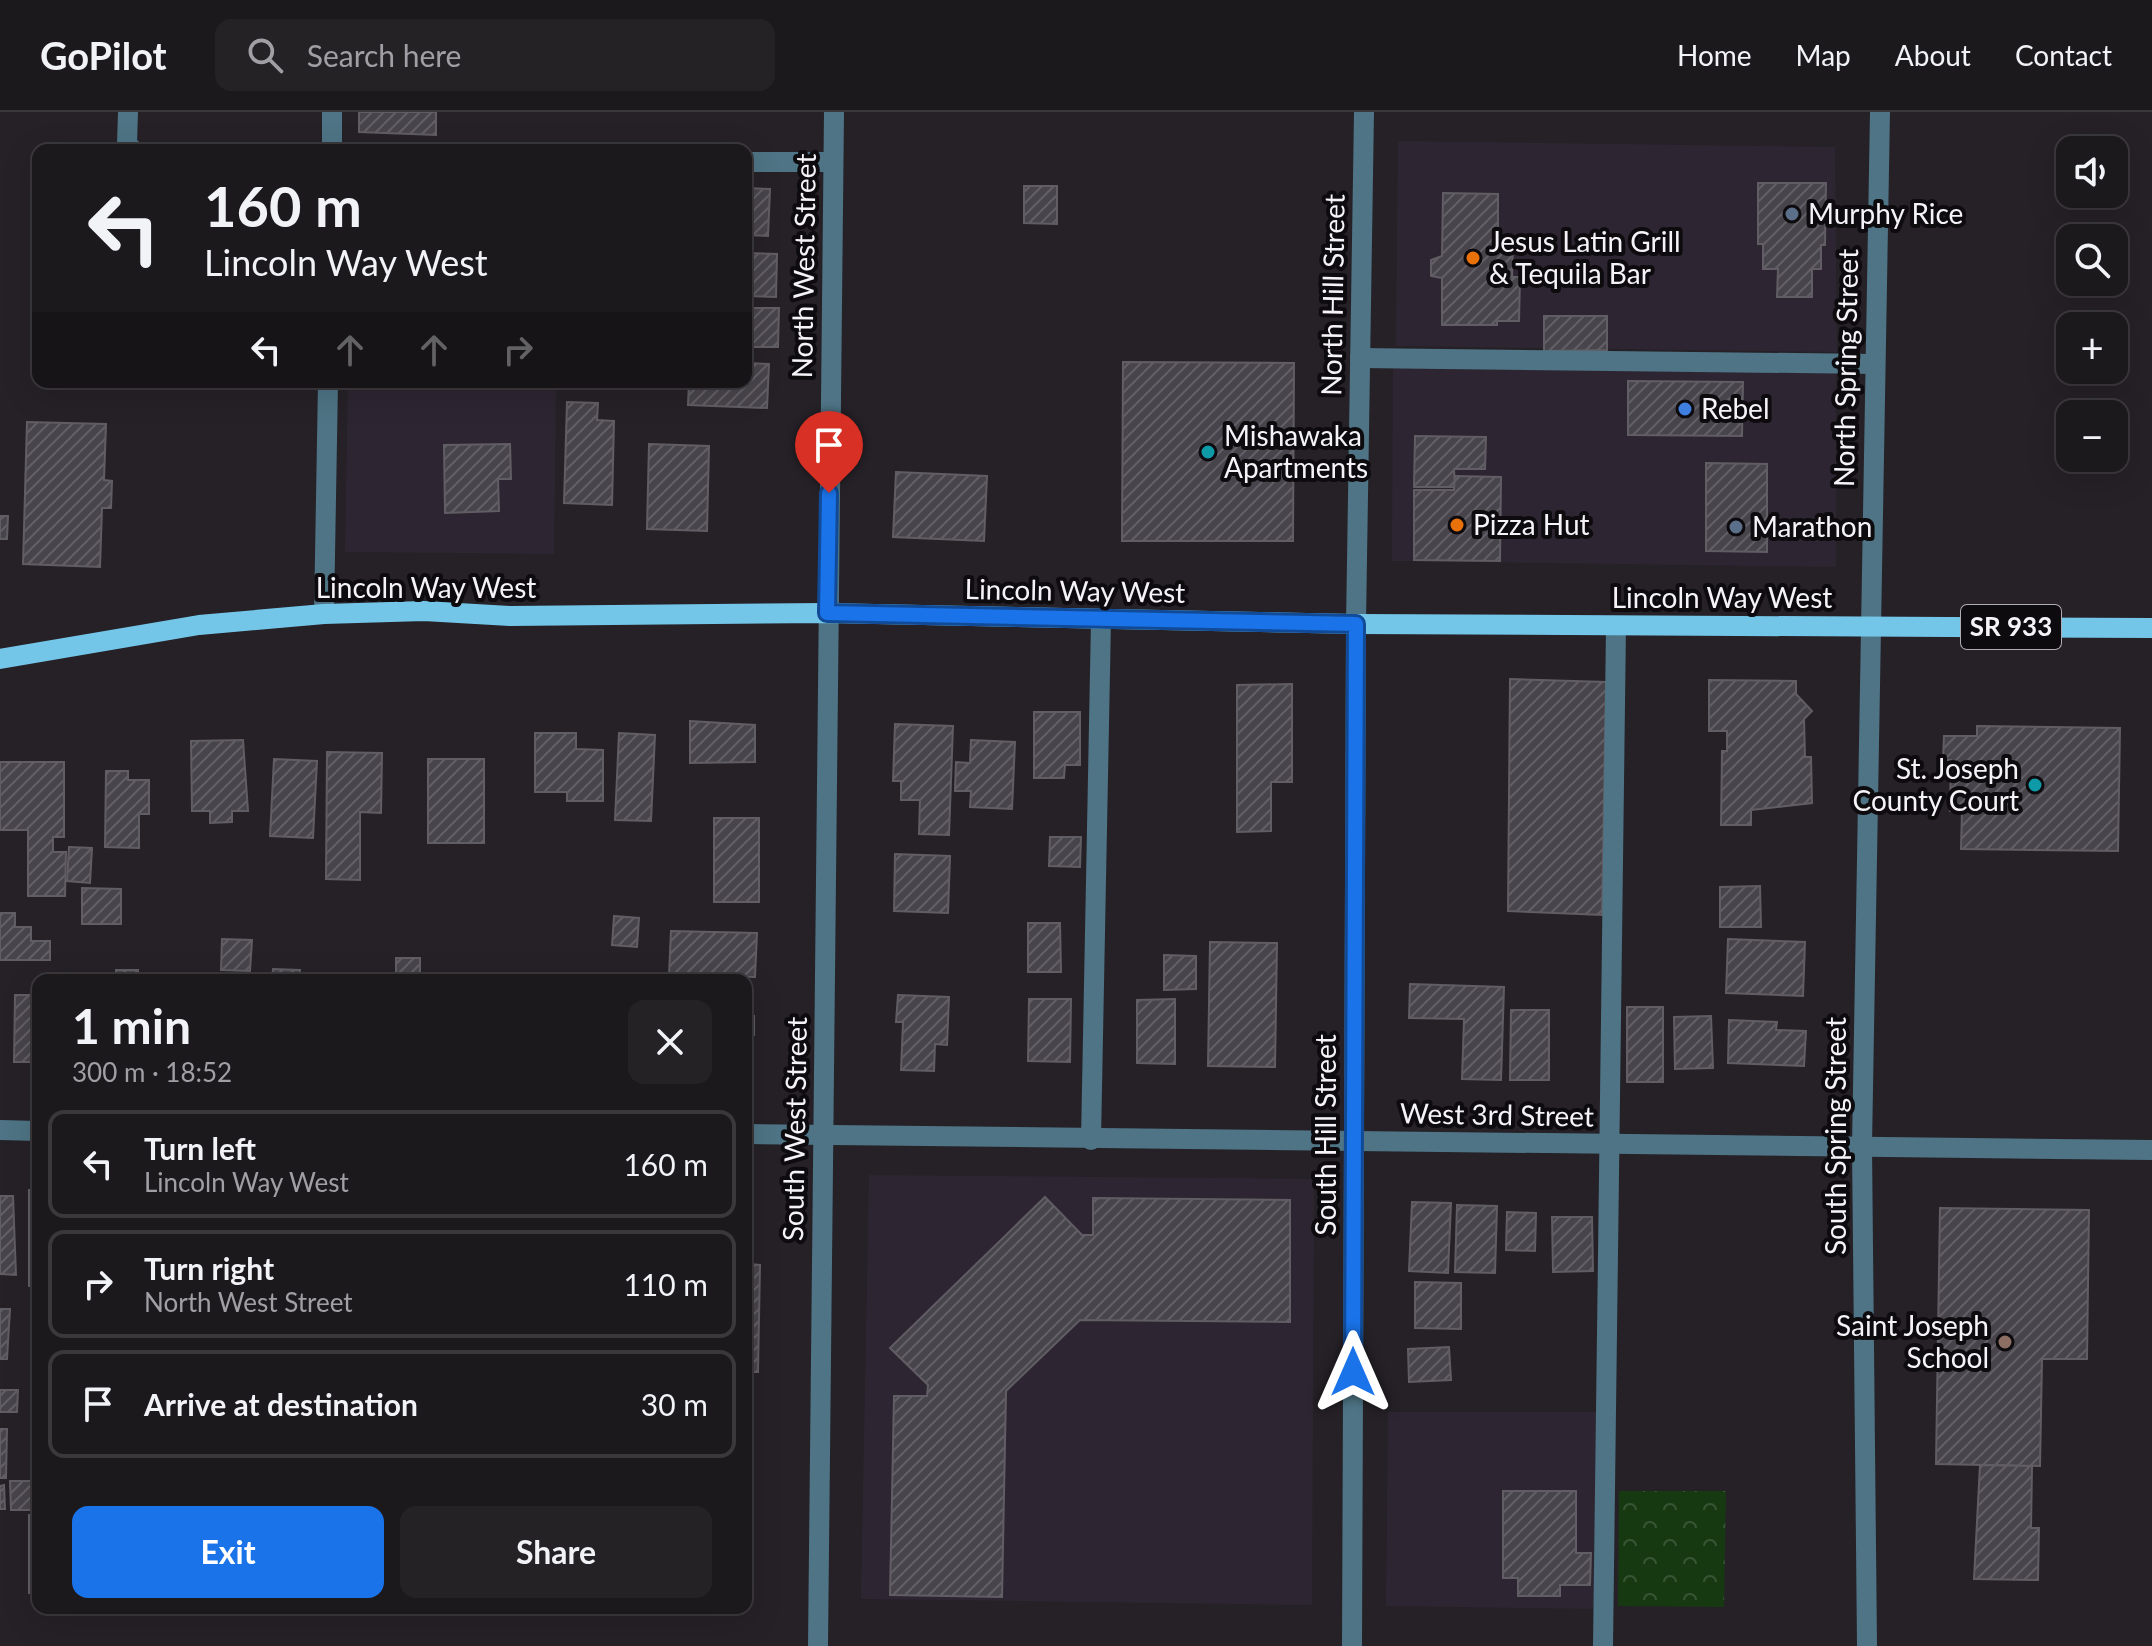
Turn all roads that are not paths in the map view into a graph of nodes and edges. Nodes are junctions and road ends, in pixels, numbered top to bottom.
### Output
1 (128, 112) edge
2 (332, 112) edge
3 (834, 112) edge
4 (1364, 112) edge
5 (1880, 112) edge
6 (127, 144) edge
7 (332, 144) edge
8 (752, 162) edge
9 (833, 162) junction
10 (1360, 358) junction
11 (1875, 364) junction
12 (328, 388) edge
13 (827, 613) junction
14 (324, 614) junction
15 (1101, 620) junction
16 (1356, 624) junction
17 (1616, 626) junction
18 (1869, 626) junction
19 (2152, 628) edge
20 (0, 659) edge
21 (0, 1130) edge
22 (32, 1131) edge
23 (752, 1134) edge
24 (823, 1134) junction
25 (1091, 1140) junction
26 (1354, 1142) junction
27 (1612, 1144) junction
28 (1862, 1146) junction
29 (2152, 1150) edge
30 (818, 1646) edge
31 (1352, 1646) edge
32 (1603, 1646) edge
33 (1867, 1646) edge

1 - 6 street
2 - 7 street
3 - 9 street, North West Street
4 - 10 street, North Hill Street
5 - 11 street, North Spring Street
8 - 9 street
9 - 13 street, North West Street
10 - 11 street
10 - 16 street, North Hill Street
11 - 18 street, North Spring Street
12 - 14 street
13 - 14 main road, Lincoln Way West / SR 933
13 - 15 main road, Lincoln Way West / SR 933
13 - 24 street, South West Street
14 - 20 main road, Lincoln Way West / SR 933
15 - 16 main road, Lincoln Way West / SR 933
15 - 25 street
16 - 17 main road, Lincoln Way West / SR 933
16 - 26 street, South Hill Street
17 - 18 main road, Lincoln Way West / SR 933
17 - 27 street
18 - 19 main road, Lincoln Way West / SR 933
18 - 28 street, South Spring Street
21 - 22 street
23 - 24 street, West 3rd Street
24 - 25 street, West 3rd Street
24 - 30 street, South West Street
25 - 26 street, West 3rd Street
26 - 27 street, West 3rd Street
26 - 31 street, South Hill Street
27 - 28 street, West 3rd Street
27 - 32 street
28 - 29 street, West 3rd Street
28 - 33 street, South Spring Street

